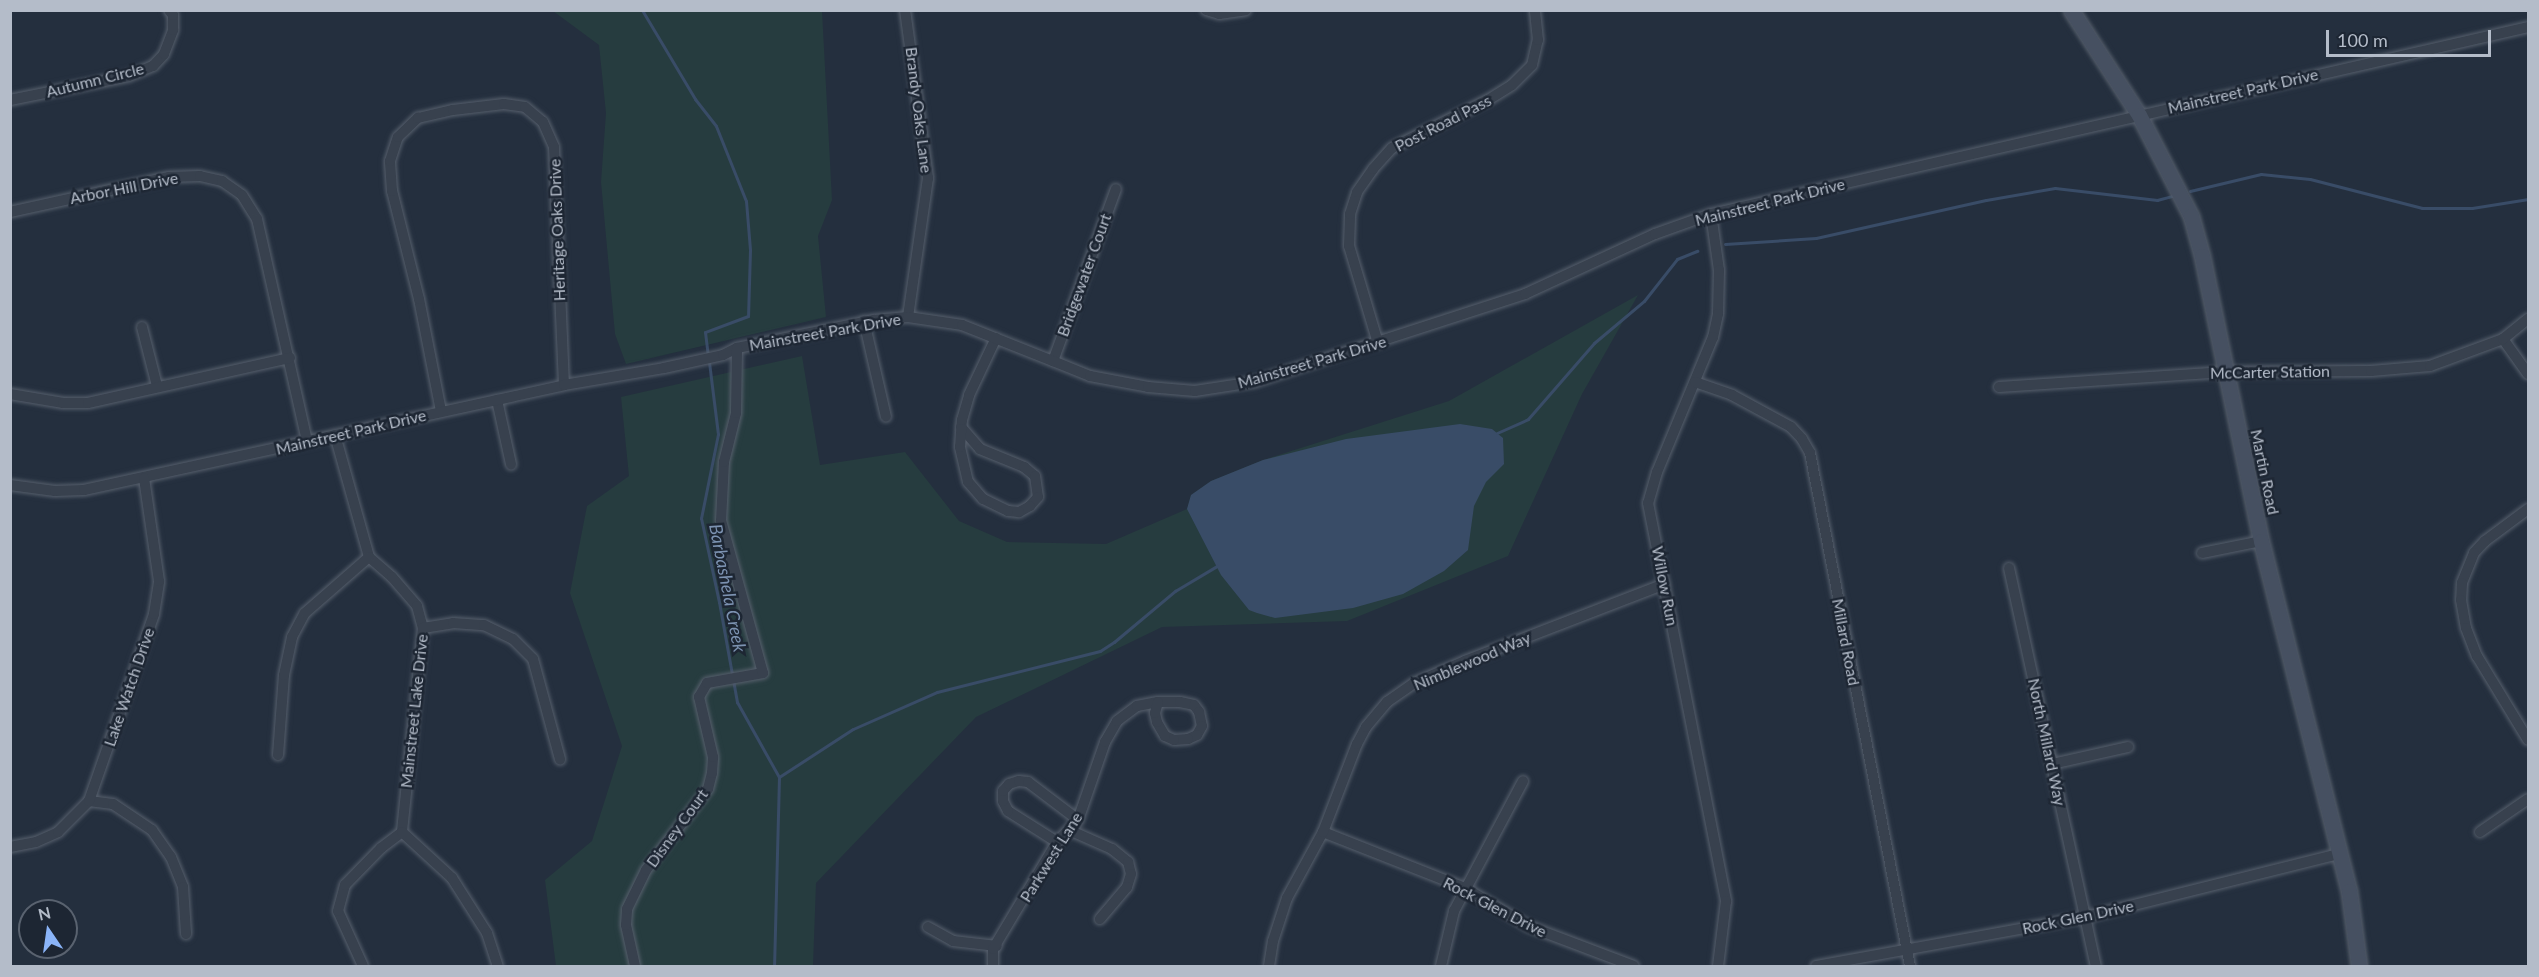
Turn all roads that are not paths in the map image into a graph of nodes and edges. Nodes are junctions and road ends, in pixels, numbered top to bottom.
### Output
1 (169, 10) edge
2 (905, 10) edge
3 (1206, 10) edge
4 (1246, 10) edge
5 (1535, 10) edge
6 (2071, 10) edge
7 (2529, 27) edge
8 (10, 100) edge
9 (2139, 115) junction
10 (1116, 189) dead end
11 (10, 212) edge
12 (1711, 214) junction
13 (908, 317) junction
14 (2529, 319) edge
15 (864, 321) junction
16 (142, 327) dead end
17 (996, 338) junction
18 (2503, 339) junction
19 (1378, 343) junction
20 (736, 348) junction
21 (290, 358) junction
22 (1053, 361) junction
23 (2226, 372) junction
24 (2529, 374) edge
25 (1695, 382) junction
26 (157, 386) junction
27 (564, 386) junction
28 (1999, 387) dead end
29 (10, 394) edge
30 (496, 400) junction
31 (441, 411) junction
32 (886, 417) dead end
33 (961, 427) junction
34 (335, 435) junction
35 (307, 441) junction
36 (511, 464) dead end
37 (144, 478) junction
38 (10, 485) edge
39 (2529, 509) edge
40 (2261, 541) junction
41 (2202, 553) dead end
42 (369, 557) junction
43 (2009, 568) dead end
44 (1665, 584) junction
45 (423, 628) junction
46 (1158, 702) junction
47 (2529, 740) edge
48 (2128, 747) dead end
49 (278, 754) dead end
50 (560, 759) dead end
51 (2052, 764) junction
52 (1523, 781) dead end
53 (2529, 799) edge
54 (90, 801) junction
55 (1078, 819) junction
56 (1069, 830) junction
57 (402, 832) junction
58 (1323, 832) junction
59 (2481, 832) dead end
60 (1057, 842) junction
61 (10, 847) edge
62 (2338, 854) junction
63 (1465, 888) junction
64 (2086, 917) junction
65 (1100, 919) dead end
66 (928, 927) dead end
67 (186, 934) dead end
68 (996, 946) junction
69 (1907, 951) junction
70 (363, 966) edge
71 (498, 966) edge
72 (635, 966) edge
73 (993, 966) edge
74 (1269, 966) edge
75 (1441, 966) edge
76 (1634, 966) edge
77 (1718, 966) edge
78 (1816, 966) edge
79 (1910, 966) edge
80 (2096, 966) edge
81 (2359, 966) edge

1 - 8 street, Autumn Circle
2 - 13 street, Brandy Oaks Lane
3 - 4 street
5 - 19 street, Post Road Pass
6 - 9 street, Martin Road
7 - 9 street, Mainstreet Park Drive
9 - 12 street, Mainstreet Park Drive
9 - 23 street, Martin Road
10 - 22 street, Bridgewater Court
11 - 21 street, Arbor Hill Drive
12 - 19 street, Mainstreet Park Drive
12 - 25 street, Willow Run
13 - 15 street, Mainstreet Park Drive
13 - 17 street, Mainstreet Park Drive
14 - 18 street, McCarter Station
15 - 20 street, Mainstreet Park Drive
15 - 32 street
16 - 26 street
17 - 22 street, Mainstreet Park Drive
17 - 33 street
18 - 23 street, McCarter Station
18 - 24 street
19 - 22 street, Mainstreet Park Drive
20 - 27 street, Mainstreet Park Drive
20 - 72 street, Disney Court
21 - 26 street
21 - 35 street, Arbor Hill Drive
23 - 28 street, McCarter Station
23 - 40 street, Martin Road
25 - 44 street, Willow Run
25 - 69 street, Millard Road
26 - 29 street
27 - 30 street, Mainstreet Park Drive
27 - 31 street, Heritage Oaks Drive
30 - 31 street, Mainstreet Park Drive
30 - 36 street
31 - 34 street, Mainstreet Park Drive
33 - 33 street
34 - 35 street, Mainstreet Park Drive
34 - 42 street
35 - 37 street, Mainstreet Park Drive
37 - 38 street, Mainstreet Park Drive
37 - 54 street, Lake Watch Drive
39 - 47 street
40 - 41 street
40 - 62 street, Martin Road
42 - 45 street, Mainstreet Lake Drive
42 - 49 street
43 - 51 street, North Millard Way
44 - 58 street, Nimblewood Way
44 - 77 street, Willow Run
45 - 50 street
45 - 57 street, Mainstreet Lake Drive
46 - 46 street, Parkwest Lane
46 - 55 street, Parkwest Lane
48 - 51 street
51 - 64 street, North Millard Way
52 - 63 street
53 - 59 street
54 - 61 street, Lake Watch Drive
54 - 67 street
55 - 56 street, Parkwest Lane
55 - 60 street
56 - 60 street, Parkwest Lane
56 - 65 street
57 - 70 street
57 - 71 street
58 - 63 street, Rock Glen Drive
58 - 74 street, Nimblewood Way
60 - 68 street, Parkwest Lane
62 - 64 street, Rock Glen Drive
62 - 81 street, Martin Road
63 - 75 street
63 - 76 street, Rock Glen Drive
64 - 69 street, Rock Glen Drive
64 - 80 street, North Millard Way
66 - 68 street
68 - 73 street, Parkwest Lane
69 - 78 street, Rock Glen Drive
69 - 79 street, Millard Road

